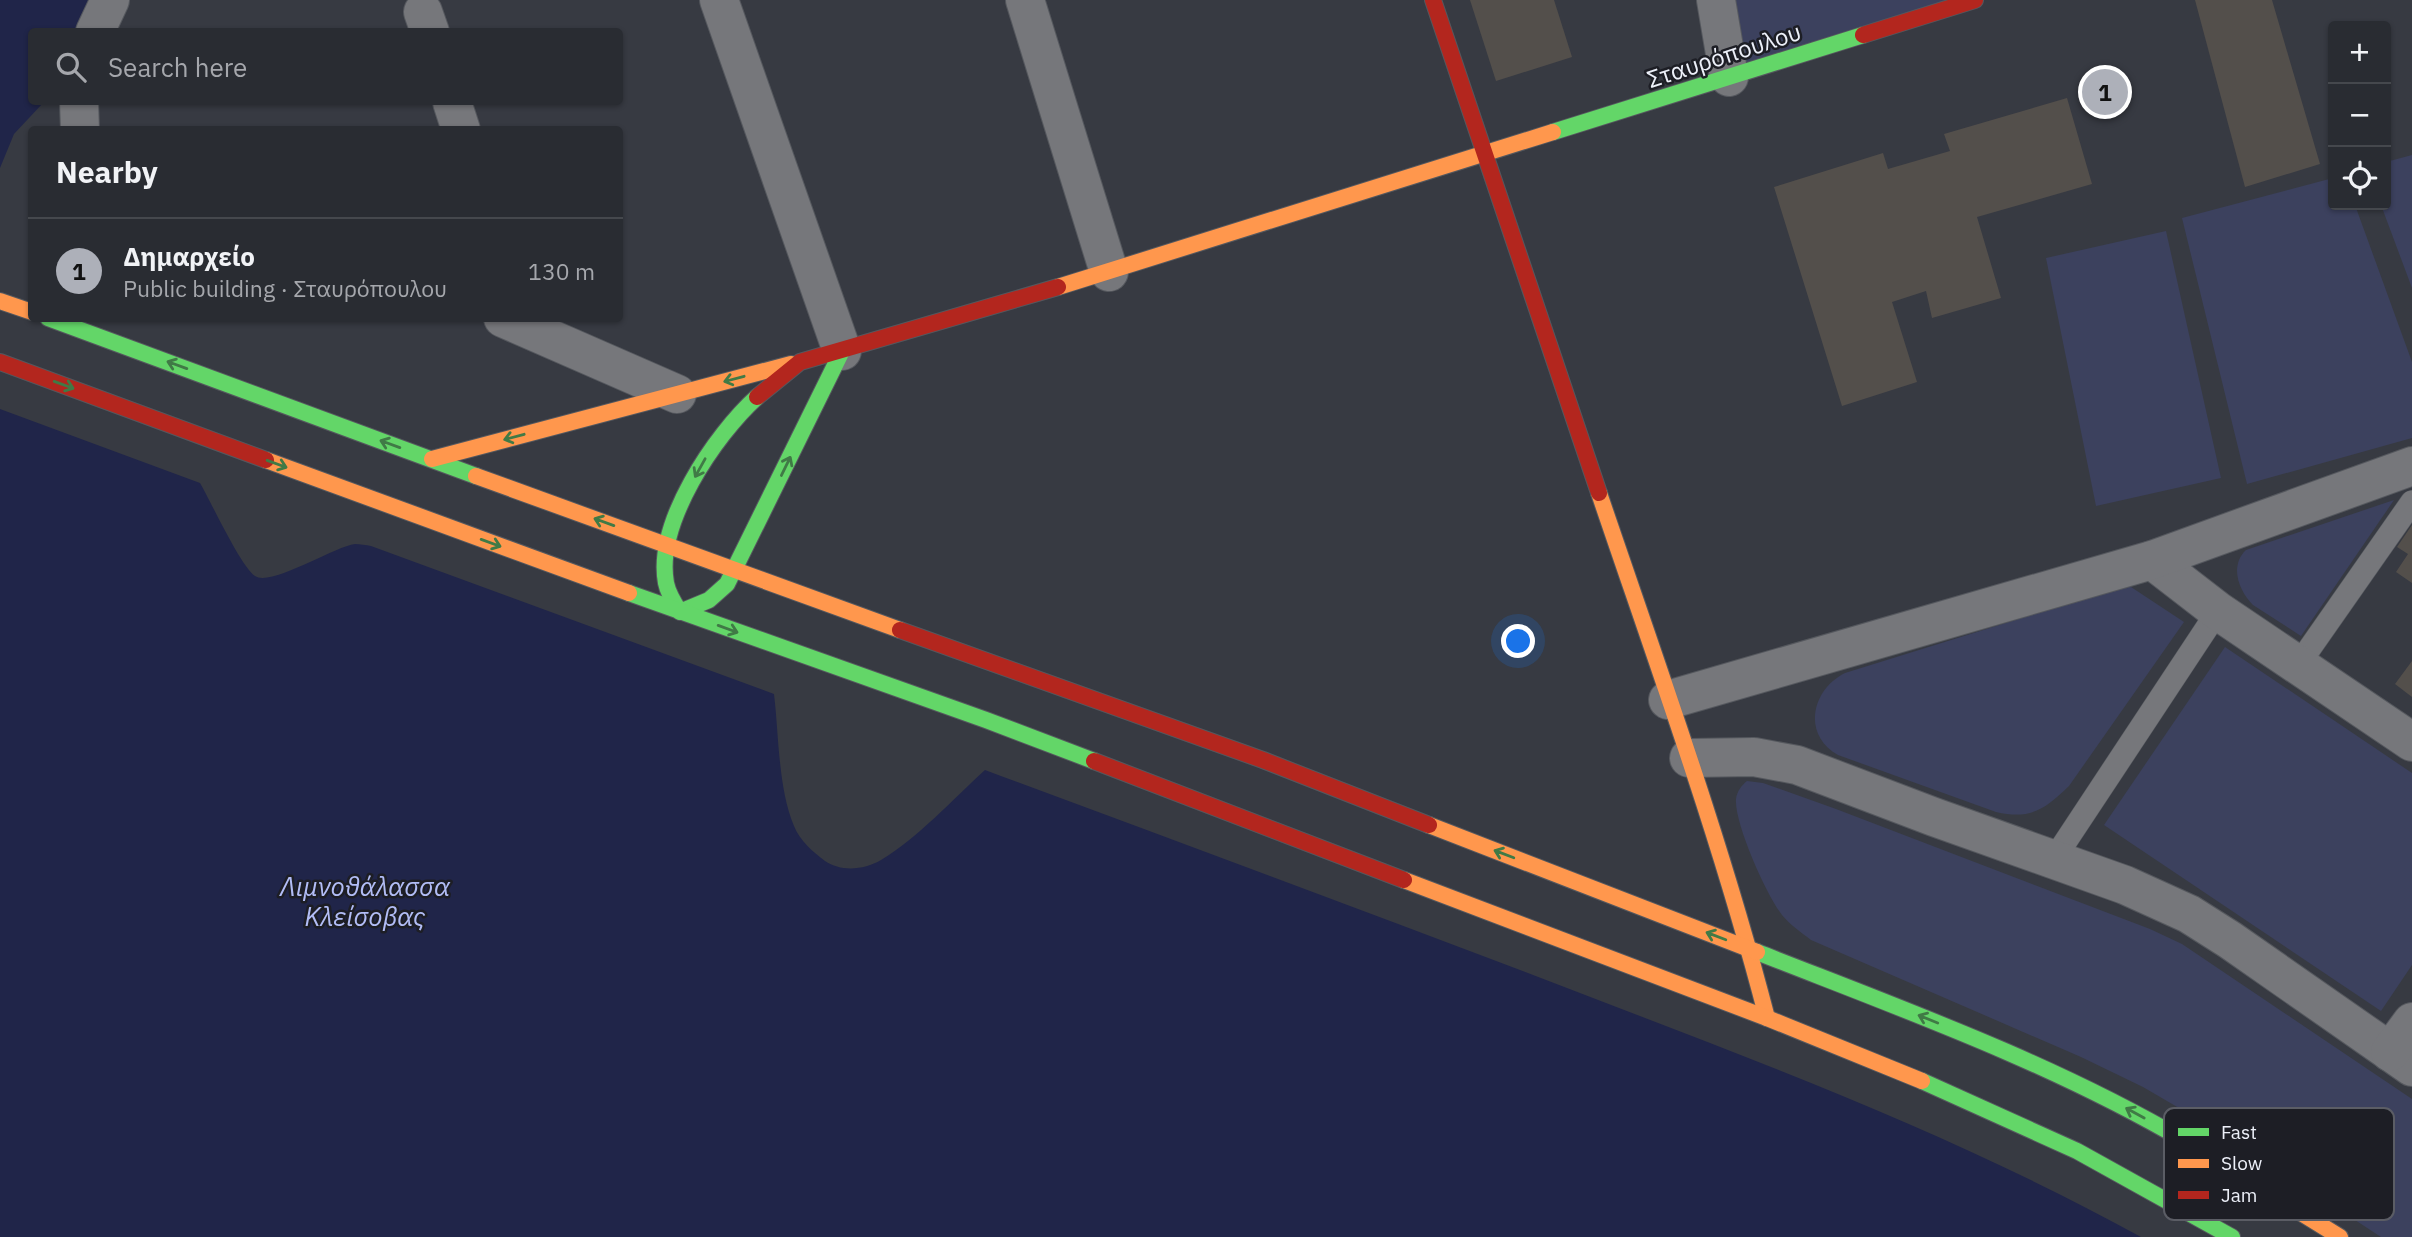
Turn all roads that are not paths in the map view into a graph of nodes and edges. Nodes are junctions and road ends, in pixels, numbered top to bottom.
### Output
1 (110, 0) edge
2 (719, 0) edge
3 (1026, 0) edge
4 (1433, 0) edge
5 (1716, 0) edge
6 (1975, 0) edge
7 (97, 28) edge
8 (1729, 77) junction
9 (79, 105) edge
10 (453, 105) edge
11 (80, 126) edge
12 (460, 126) edge
13 (1486, 155) junction
14 (1108, 272) junction
15 (0, 301) edge
16 (28, 311) edge
17 (59, 322) edge
18 (517, 322) edge
19 (842, 351) junction
20 (0, 362) edge
21 (800, 362) junction
22 (677, 394) junction
23 (432, 459) junction
24 (2412, 466) edge
25 (2412, 502) edge
26 (668, 546) junction
27 (2151, 560) junction
28 (735, 571) junction
29 (2218, 611) junction
30 (680, 612) junction
31 (2298, 665) junction
32 (1668, 700) junction
33 (2412, 742) edge
34 (1689, 758) junction
35 (2054, 859) junction
36 (1749, 949) junction
37 (1767, 1018) junction
38 (2412, 1022) edge
39 (2401, 1059) edge
40 (2164, 1129) edge
41 (2164, 1199) edge
42 (2201, 1220) edge
43 (2313, 1220) edge
44 (2232, 1237) edge
45 (2340, 1237) edge

1 - 7 street
2 - 19 street
3 - 14 street
4 - 13 street
5 - 8 street
6 - 8 street, Σταυρόπουλου
8 - 13 street, Σταυρόπουλου
9 - 11 street
10 - 12 street
13 - 14 street, Σταυρόπουλου
13 - 32 street
14 - 19 street, Σταυρόπουλου
15 - 16 street
23 -> 17 street
18 - 22 street
19 - 21 street, Σταυρόπουλου
28 -> 19 street
20 -> 30 street
21 -> 22 street, Σταυρόπουλου
21 -> 26 street
22 -> 23 street, Σταυρόπουλου
26 -> 23 street
24 - 27 street
25 - 31 lane
26 - 28 street
26 - 30 street
27 - 29 street
27 - 32 street
28 - 30 street
36 -> 28 street
29 - 31 street
29 - 35 lane
30 -> 37 street
31 - 33 street
32 - 34 street
34 - 35 street
34 - 36 street
35 - 39 street
36 - 37 street
40 -> 36 street
37 - 41 street
38 - 39 street
42 - 44 street
45 -> 43 street

